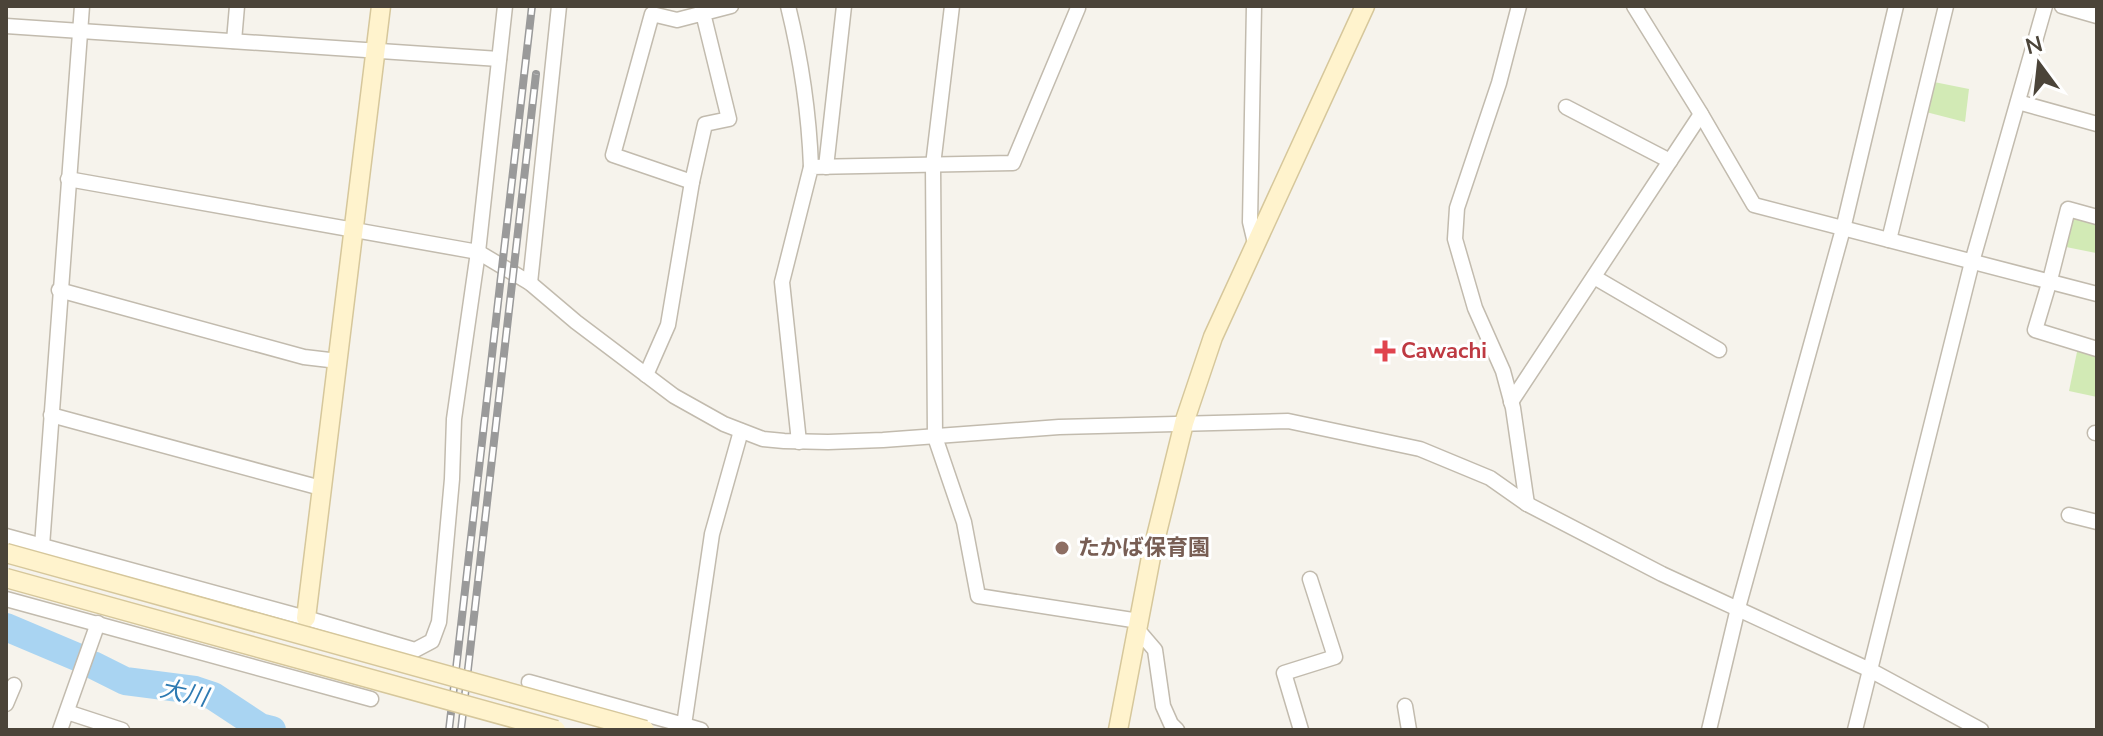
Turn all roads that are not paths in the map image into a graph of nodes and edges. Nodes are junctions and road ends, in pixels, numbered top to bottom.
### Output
1 (82, 6) edge
2 (237, 6) edge
3 (381, 6) edge
4 (505, 6) edge
5 (559, 6) edge
6 (731, 6) edge
7 (788, 6) edge
8 (844, 6) edge
9 (952, 6) edge
10 (1254, 6) edge
11 (1365, 6) edge
12 (1519, 6) edge
13 (1634, 6) edge
14 (1896, 6) edge
15 (1946, 6) edge
16 (2045, 6) edge
17 (2062, 6) edge
18 (1077, 7) edge
19 (703, 13) junction
20 (2097, 16) edge
21 (6, 26) edge
22 (80, 31) junction
23 (234, 41) junction
24 (376, 51) junction
25 (499, 59) junction
26 (2018, 102) junction
27 (1566, 107) dead end
28 (1701, 114) junction
29 (2097, 124) edge
30 (1670, 161) junction
31 (933, 165) junction
32 (819, 167) junction
33 (68, 179) junction
34 (692, 182) junction
35 (2097, 217) edge
36 (1843, 229) junction
37 (354, 231) junction
38 (1889, 240) junction
39 (1255, 243) junction
40 (478, 252) junction
41 (1972, 262) junction
42 (1594, 277) junction
43 (2050, 280) junction
44 (530, 283) junction
45 (59, 290) junction
46 (2097, 294) edge
47 (2097, 349) edge
48 (1719, 350) dead end
49 (338, 361) junction
50 (646, 375) junction
51 (1511, 402) junction
52 (51, 415) junction
53 (1184, 423) junction
54 (741, 431) junction
55 (935, 437) junction
56 (799, 442) junction
57 (321, 488) junction
58 (1527, 504) junction
59 (2069, 515) dead end
60 (2097, 522) edge
61 (6, 536) edge
62 (42, 546) junction
63 (6, 553) edge
64 (6, 578) edge
65 (1310, 579) dead end
66 (6, 599) edge
67 (1738, 608) junction
68 (306, 618) junction
69 (98, 623) junction
70 (1138, 625) junction
71 (1870, 670) junction
72 (529, 682) dead end
73 (14, 685) dead end
74 (371, 699) dead end
75 (6, 704) edge
76 (1405, 706) dead end
77 (67, 712) junction
78 (684, 725) junction
79 (60, 730) edge
80 (122, 730) edge
81 (556, 730) edge
82 (645, 730) edge
83 (701, 730) edge
84 (1118, 730) edge
85 (1177, 730) edge
86 (1301, 730) edge
87 (1409, 730) edge
88 (1709, 730) edge
89 (1855, 730) edge
90 (1981, 730) edge

1 - 22 street
2 - 23 street
3 - 24 street
4 - 25 street
5 - 44 street
6 - 19 street
7 - 32 street
8 - 32 street
9 - 31 street
10 - 39 street
11 - 39 street
12 - 51 street
13 - 28 street
14 - 36 street
15 - 38 street
16 - 26 street
17 - 20 street
18 - 31 street
19 - 34 street
19 - 34 street
21 - 22 street
22 - 23 street
22 - 33 street
23 - 24 street
24 - 25 street
24 - 37 street
25 - 40 street
26 - 29 street
26 - 41 street
27 - 30 street
28 - 30 street
28 - 36 street
30 - 42 street
31 - 32 street
31 - 55 street
32 - 56 street
33 - 37 street
33 - 45 street
34 - 50 street
35 - 43 street
36 - 38 street
36 - 67 street
37 - 40 street
37 - 49 street
38 - 41 street
39 - 53 street
40 - 44 street
40 - 68 street
41 - 43 street
41 - 71 street
42 - 48 street
42 - 51 street
43 - 46 street
43 - 47 street
44 - 50 street
45 - 49 street
45 - 52 street
49 - 57 street
50 - 54 street
51 - 58 street
52 - 57 street
52 - 62 street
53 - 55 street
53 - 58 street
53 - 70 street
54 - 56 street
54 - 78 street
55 - 56 street
55 - 70 street
57 - 68 street
58 - 67 street
59 - 60 street
61 - 62 street
62 - 68 street
63 - 82 street, bridge
64 - 81 street, bridge
65 - 86 street
66 - 69 street
67 - 71 street
67 - 88 street
69 - 74 street
69 - 77 street
70 - 84 street
70 - 85 street
71 - 89 street
71 - 90 street
72 - 78 street
73 - 75 street
76 - 87 street
77 - 79 street
77 - 80 street
78 - 83 street

